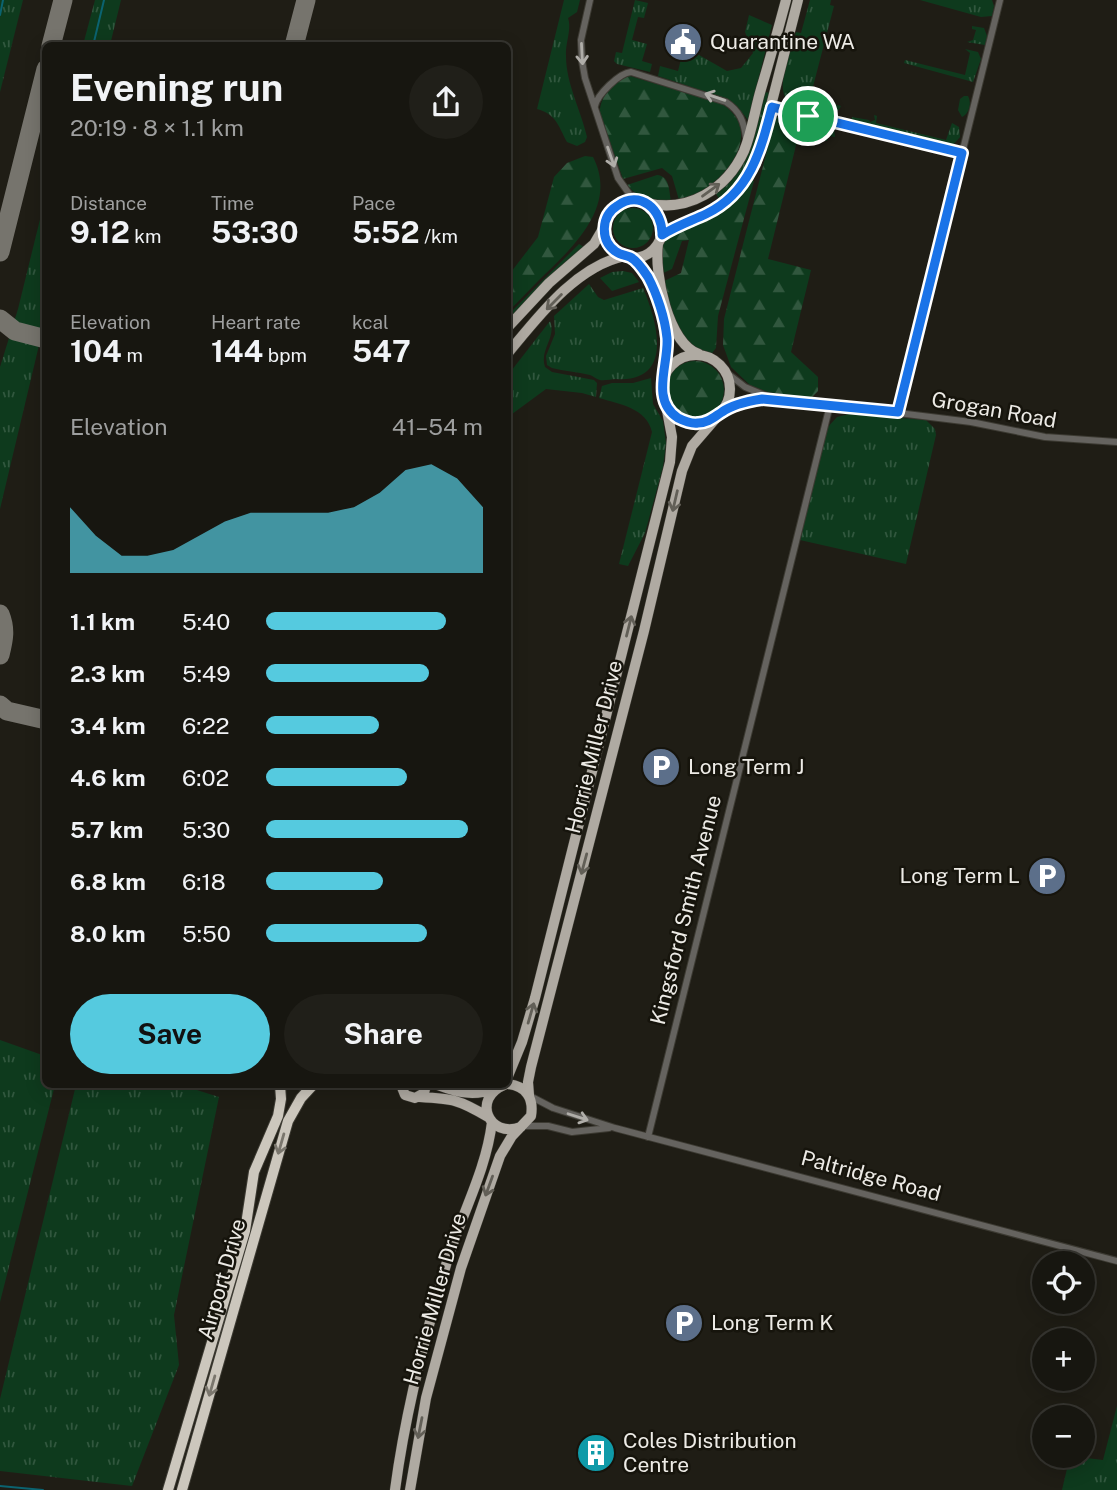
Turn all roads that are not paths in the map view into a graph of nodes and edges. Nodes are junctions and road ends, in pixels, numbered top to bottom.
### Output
1 (590, 0) edge
2 (786, 0) edge
3 (798, 0) edge
4 (1000, 0) edge
5 (595, 107) junction
6 (772, 107) junction
7 (744, 150) junction
8 (962, 153) junction
9 (643, 202) junction
10 (604, 226) junction
11 (660, 239) junction
12 (627, 257) junction
13 (511, 324) edge
14 (511, 351) edge
15 (699, 354) junction
16 (727, 373) junction
17 (663, 379) junction
18 (782, 399) junction
19 (666, 405) junction
20 (830, 405) junction
21 (898, 412) junction
22 (719, 414) junction
23 (1117, 442) edge
24 (511, 1069) edge
25 (511, 1087) edge
26 (280, 1088) edge
27 (310, 1088) edge
28 (400, 1088) edge
29 (425, 1088) edge
30 (448, 1088) edge
31 (496, 1088) edge
32 (499, 1088) edge
33 (529, 1096) junction
34 (418, 1097) junction
35 (490, 1119) junction
36 (522, 1127) junction
37 (615, 1128) junction
38 (648, 1137) junction
39 (1117, 1261) edge
40 (168, 1490) edge
41 (182, 1490) edge
42 (395, 1490) edge
43 (410, 1490) edge

1 -> 5 street
2 - 7 main road
3 - 6 main road
4 - 8 street
7 -> 5 street
5 -> 9 street
6 - 8 street
6 - 11 main road
9 -> 7 main road
8 - 21 street
9 - 10 main road
9 - 11 main road
10 - 12 main road
10 - 13 main road
11 - 12 main road
11 - 15 main road
12 -> 14 main road
12 - 17 main road
15 - 16 main road
15 - 17 main road
16 - 18 street, Grogan Road
16 - 22 main road
17 - 19 main road
18 - 20 street, Grogan Road
18 - 22 street, Grogan Road
19 - 22 main road
24 -> 19 main road, Horrie Miller Drive
20 - 21 street, Grogan Road
20 - 38 street, Kingsford Smith Avenue
21 - 23 street, Grogan Road
22 -> 33 main road, Horrie Miller Drive
25 - 33 main road
26 - 40 highway, Airport Drive
27 -> 41 highway, Airport Drive
28 - 34 main road
29 - 34 main road
30 - 31 main road
32 - 35 main road
33 - 36 main road
33 -> 37 street, Paltridge Road
34 - 35 main road
35 - 36 main road
35 - 42 main road, Horrie Miller Drive
36 - 37 street, Paltridge Road
36 -> 43 main road, Horrie Miller Drive
37 - 38 street, Paltridge Road
38 - 39 street, Paltridge Road

